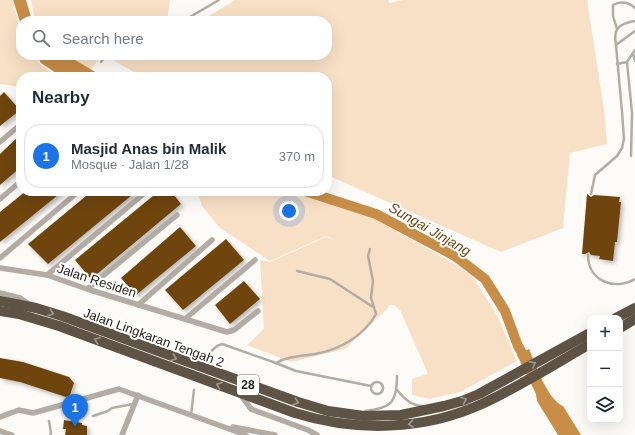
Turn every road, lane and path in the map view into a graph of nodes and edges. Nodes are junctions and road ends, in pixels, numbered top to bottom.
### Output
1 (219, 0) edge
2 (635, 8) edge
3 (192, 16) edge
4 (635, 21) edge
5 (617, 29) junction
6 (635, 32) edge
7 (616, 46) junction
8 (634, 51) edge
9 (635, 61) edge
10 (627, 62) junction
11 (617, 64) junction
12 (16, 128) edge
13 (0, 142) edge
14 (631, 156) dead end
15 (16, 185) edge
16 (591, 194) dead end
17 (73, 196) edge
18 (140, 196) edge
19 (0, 199) edge
20 (177, 215) dead end
21 (212, 240) dead end
22 (370, 249) dead end
23 (588, 255) dead end
24 (0, 258) edge
25 (255, 260) dead end
26 (0, 268) edge
27 (297, 271) dead end
28 (47, 275) junction
29 (635, 279) edge
30 (87, 289) junction
31 (0, 293) edge
32 (0, 301) edge
33 (138, 305) junction
34 (374, 307) junction
35 (36, 308) junction
36 (635, 308) edge
37 (0, 311) edge
38 (258, 311) dead end
39 (622, 315) edge
40 (185, 320) junction
41 (635, 320) edge
42 (623, 326) edge
43 (587, 334) edge
44 (587, 346) edge
45 (206, 359) dead end
46 (276, 363) junction
47 (396, 376) dead end
48 (371, 386) junction
49 (194, 390) dead end
50 (397, 390) junction
51 (238, 392) junction
52 (138, 395) junction
53 (134, 404) junction
54 (438, 407) junction
55 (344, 414) junction
56 (93, 416) dead end
57 (191, 416) junction
58 (0, 417) edge
59 (49, 421) dead end
60 (221, 426) junction
61 (0, 431) edge
62 (12, 435) edge
63 (50, 435) edge
64 (122, 435) edge
65 (246, 435) edge
66 (275, 435) edge
67 (317, 435) edge

1 - 3 lane
2 - 5 lane
4 - 5 lane
5 - 7 lane
6 - 7 lane
7 - 11 lane
8 - 9 lane
8 - 10 lane
10 - 11 lane
10 - 14 lane
11 - 16 lane
12 - 13 street
15 - 19 street
17 - 24 street
18 - 28 street
20 - 30 street
21 - 33 street
22 - 34 lane
23 - 29 lane
25 - 40 street
26 - 28 street, Jalan Residen
27 - 34 lane
28 - 30 street, Jalan Residen
30 - 33 street, Jalan Residen
31 - 35 street
32 - 35 highway, Jalan Lingkaran Tengah 2 / 28
33 - 40 street, Jalan Residen
34 - 46 lane
35 -> 55 highway, Jalan Lingkaran Tengah 2 / 28
36 - 39 highway
51 -> 37 highway, Jalan Lingkaran Tengah 2 / 28
38 - 40 street, Jalan Residen
41 - 42 highway
54 -> 43 highway, Jalan Lingkaran Tengah 2 / 28
44 -> 51 highway, Jalan Lingkaran Tengah 2 / 28
45 - 46 lane
46 - 48 lane
47 - 50 lane
48 - 48 lane
49 - 57 lane
50 - 54 lane
50 - 55 lane
51 - 67 street
52 - 53 street
52 - 57 street
52 - 58 street
53 - 56 lane
53 - 64 street
54 - 55 highway, Jalan Lingkaran Tengah 2 / 28
57 - 60 street
59 - 63 lane
60 - 65 street
60 - 66 street
61 - 62 street

